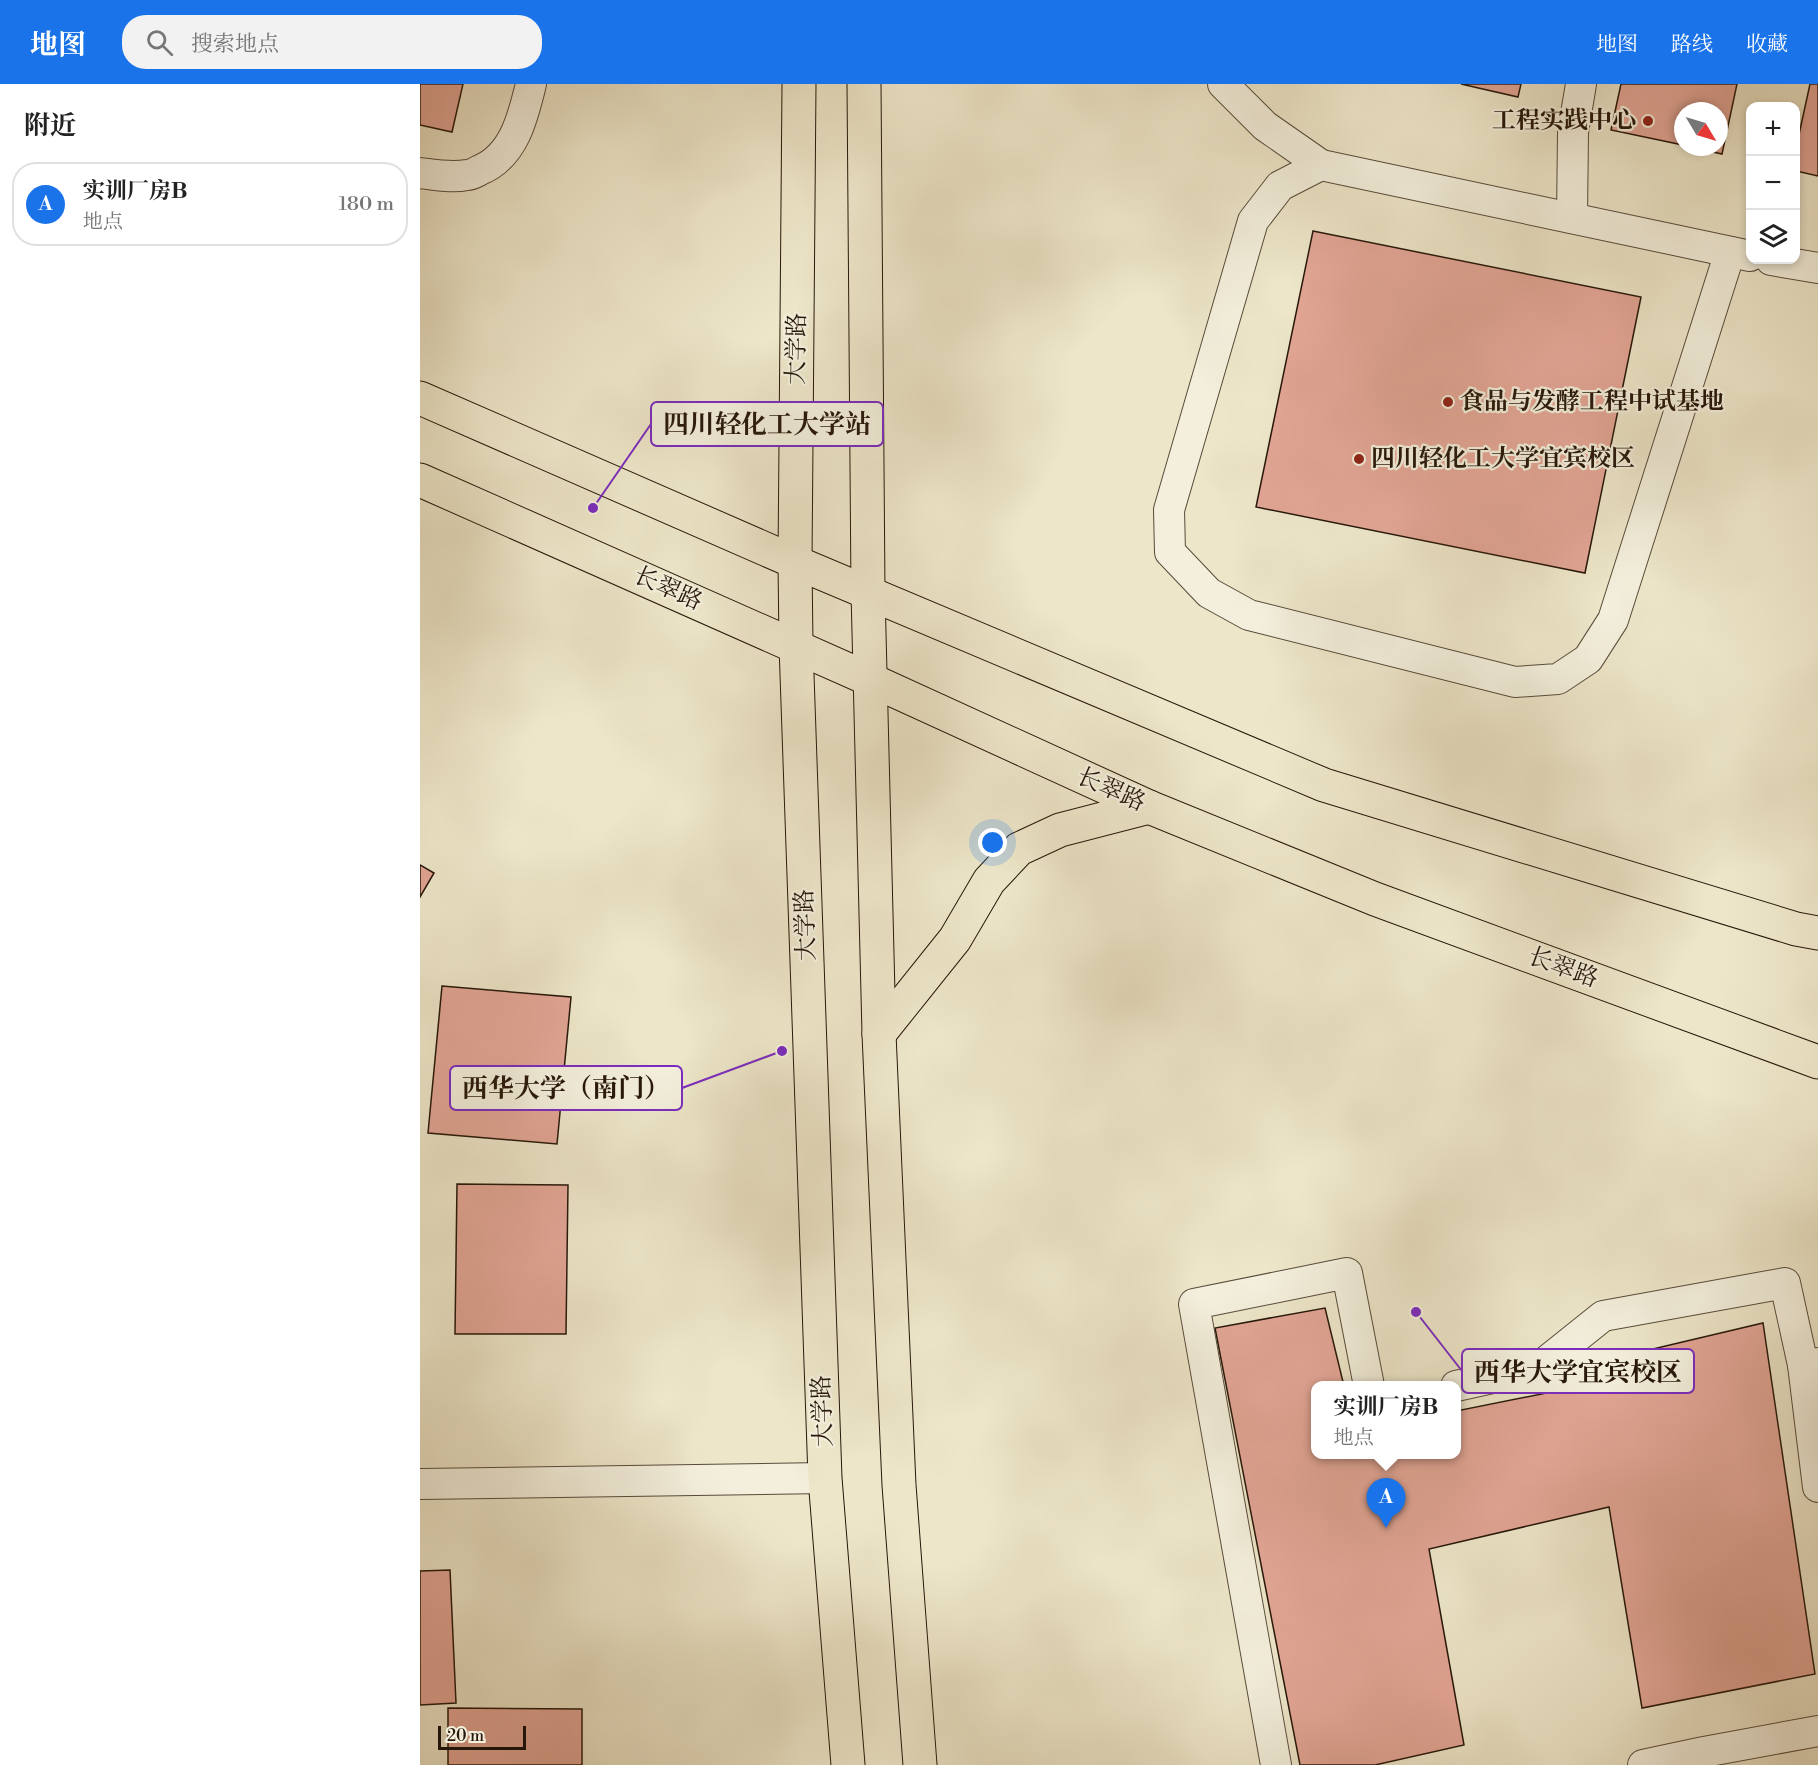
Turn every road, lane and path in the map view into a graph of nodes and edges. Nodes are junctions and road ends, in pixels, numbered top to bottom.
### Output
1 (531, 84) edge
2 (799, 84) edge
3 (864, 84) edge
4 (1223, 84) edge
5 (1581, 84) edge
6 (1322, 165) junction
7 (420, 173) edge
8 (1572, 218) junction
9 (1740, 254) edge
10 (1794, 264) edge
11 (1818, 268) edge
12 (420, 398) edge
13 (420, 480) edge
14 (795, 562) junction
15 (868, 592) junction
16 (796, 646) junction
17 (871, 680) junction
18 (1149, 807) junction
19 (1818, 933) edge
20 (879, 1034) junction
21 (1818, 1062) edge
22 (1810, 1364) edge
23 (1368, 1381) edge
24 (1461, 1385) edge
25 (825, 1478) junction
26 (420, 1484) edge
27 (1818, 1487) edge
28 (1818, 1731) edge
29 (848, 1765) edge
30 (920, 1765) edge
31 (1276, 1765) edge
32 (1643, 1765) edge

1 - 7 street
2 - 14 main road, 大学路
3 - 15 main road
4 - 6 street
5 - 8 street
6 - 8 street
6 - 9 street
8 - 9 street
10 - 11 street
12 - 14 main road
13 - 16 main road, 长翠路
14 - 15 main road
14 - 16 main road, 大学路
15 - 17 main road
15 - 19 main road
16 - 17 main road, 长翠路
16 - 25 main road, 大学路
17 - 18 main road, 长翠路
17 - 20 main road
18 - 20 main road
18 - 21 main road, 长翠路
20 - 30 main road
22 - 24 street
22 - 27 street
23 - 31 street
25 - 26 street
25 - 29 main road, 大学路
28 - 32 street

